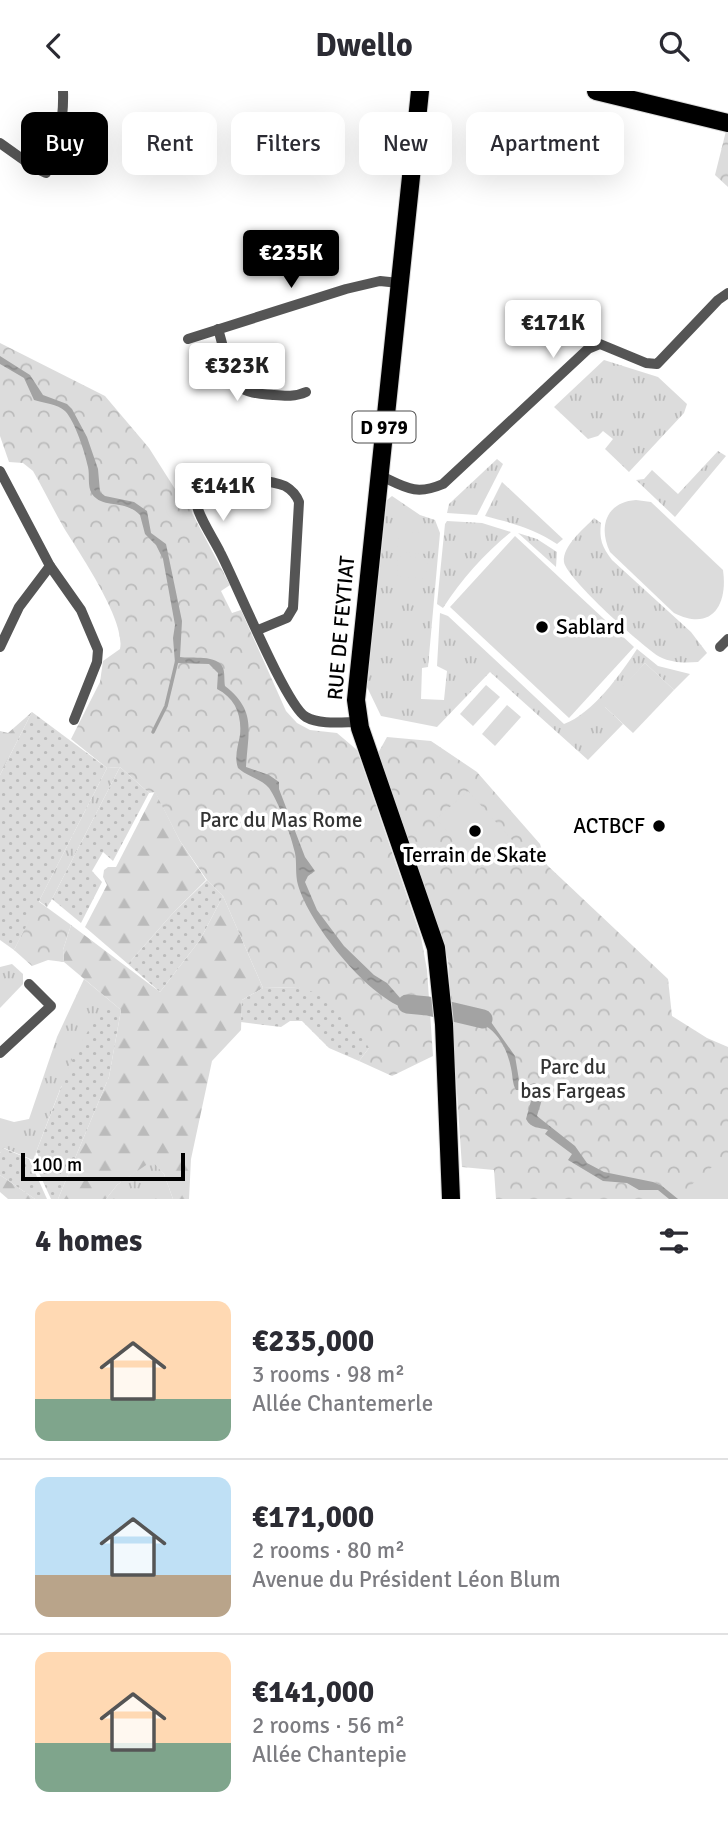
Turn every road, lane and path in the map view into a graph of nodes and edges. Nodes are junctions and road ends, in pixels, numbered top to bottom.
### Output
1 (63, 91) edge
2 (420, 91) edge
3 (596, 91) edge
4 (728, 123) edge
5 (0, 143) edge
6 (398, 283) junction
7 (728, 293) edge
8 (218, 329) junction
9 (188, 339) dead end
10 (306, 392) dead end
11 (0, 471) edge
12 (379, 475) junction
13 (50, 566) junction
14 (258, 630) junction
15 (0, 647) edge
16 (74, 720) dead end
17 (359, 722) junction
18 (29, 984) dead end
19 (0, 1053) edge
20 (451, 1199) edge

1 - 5 street
2 - 6 main road, RUE DE FEYTIAT / D 979
3 - 4 main road
6 - 8 street
6 - 12 main road, RUE DE FEYTIAT / D 979
7 - 12 street
8 - 9 street
8 - 10 street
11 - 13 street
12 - 17 main road, RUE DE FEYTIAT / D 979
13 - 15 street
13 - 16 street
14 - 14 street
14 - 17 street
17 - 20 main road, RUE DE FEYTIAT / D 979
18 - 19 street

